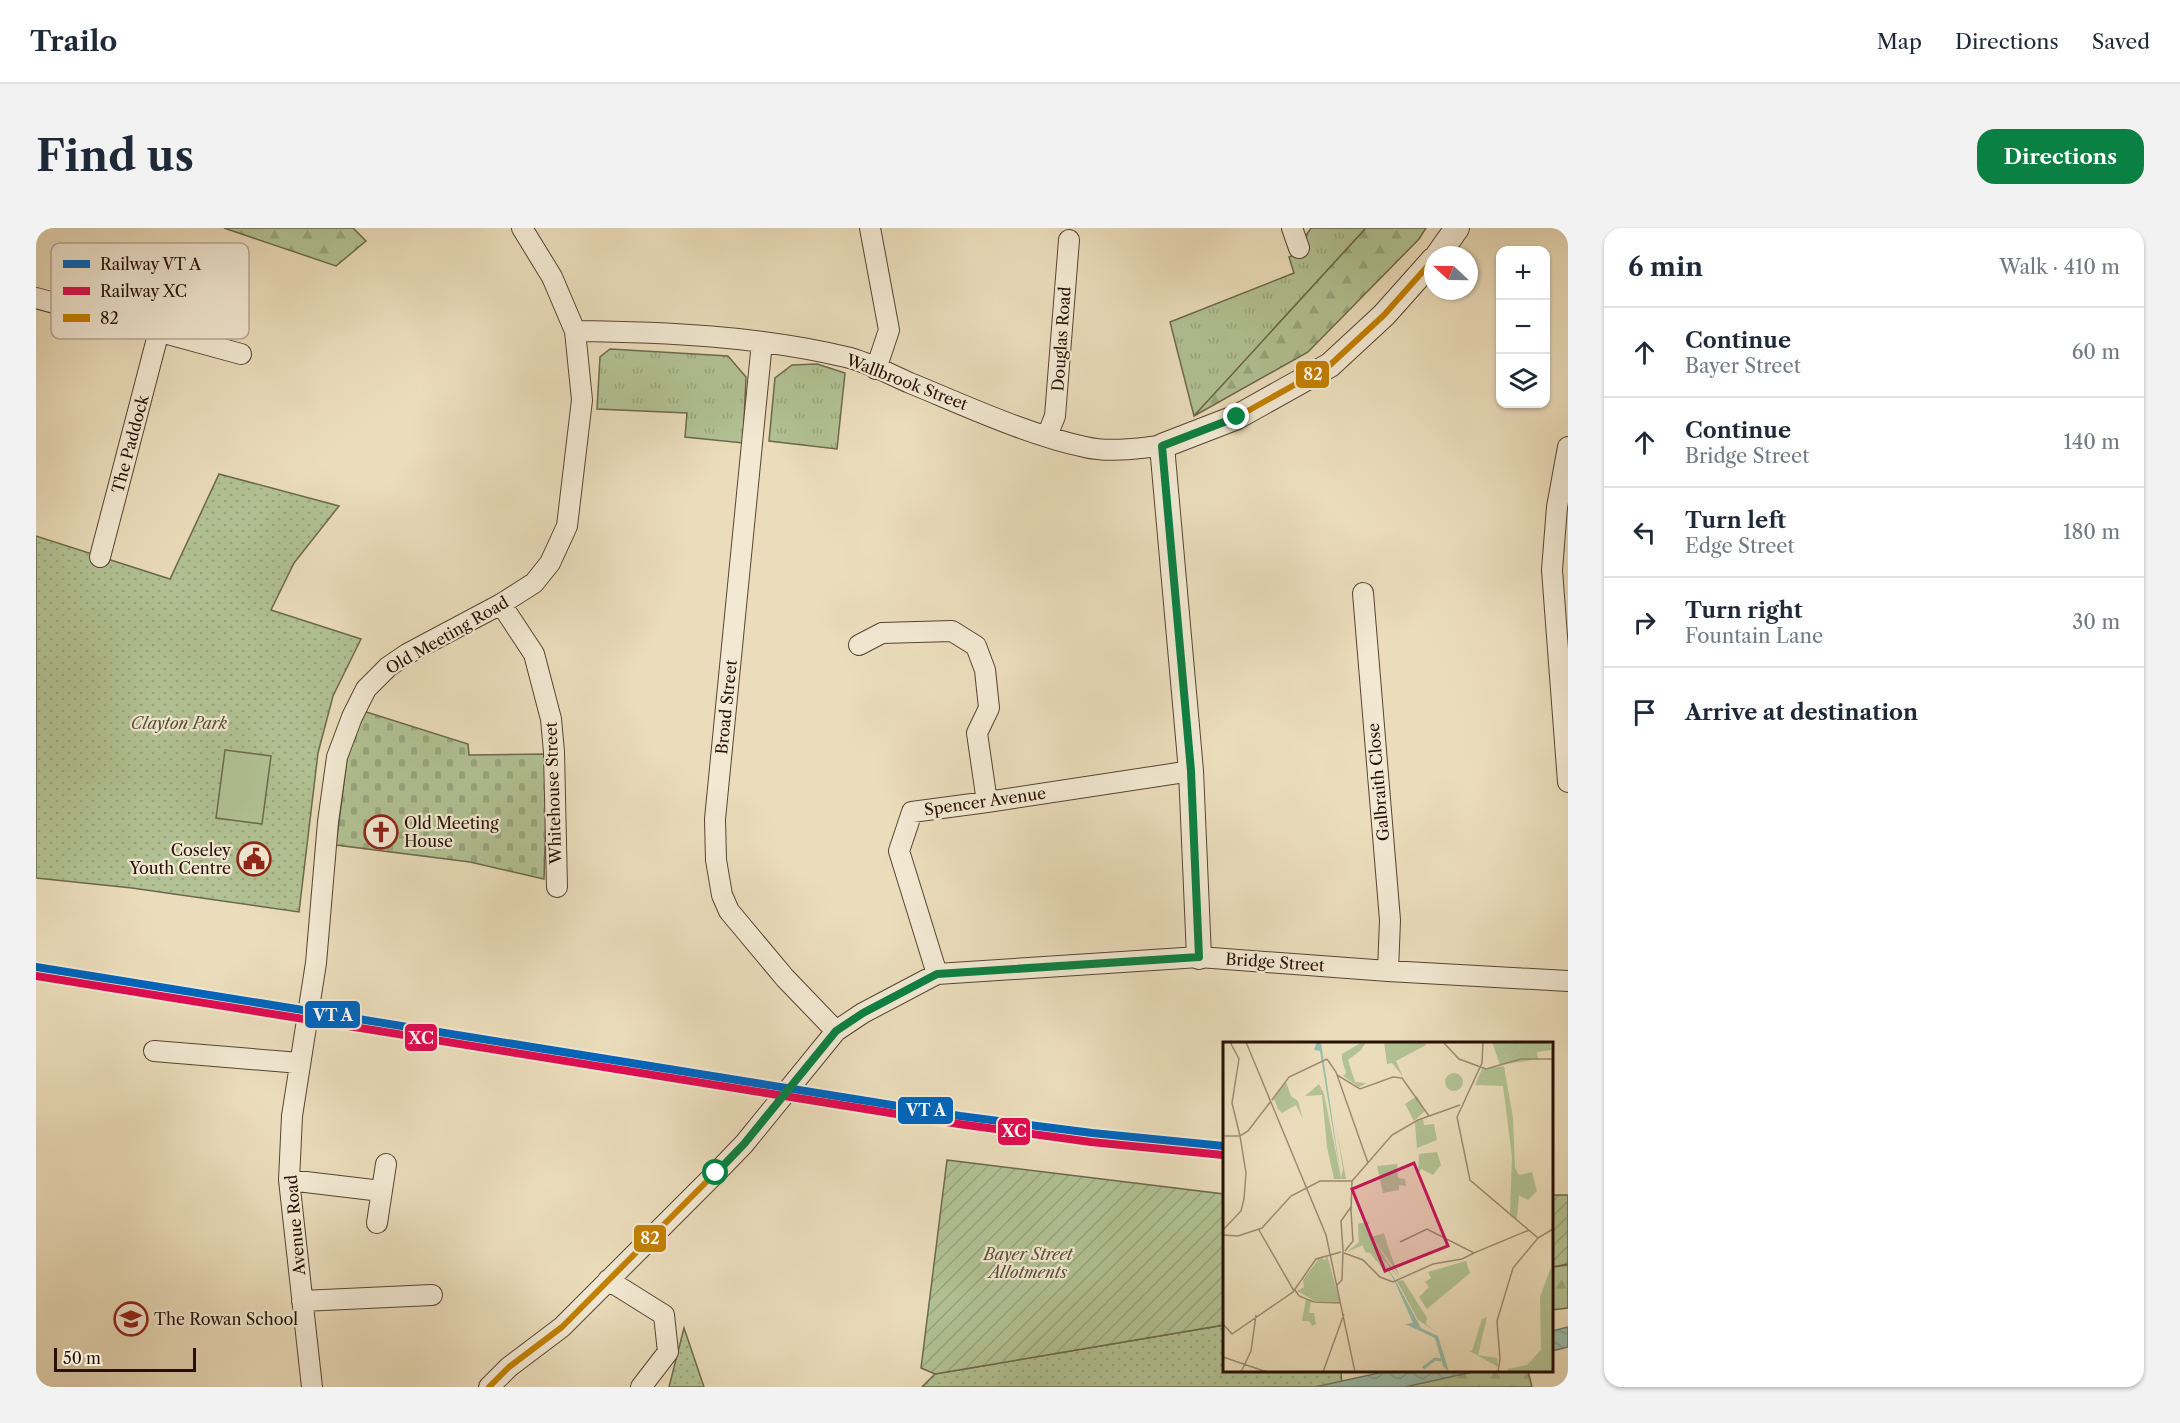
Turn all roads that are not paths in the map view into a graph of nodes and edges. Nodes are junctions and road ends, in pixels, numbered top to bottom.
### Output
1 (522, 228) edge
2 (870, 228) edge
3 (1292, 228) edge
4 (1457, 228) edge
5 (1069, 240) dead end
6 (1444, 246) edge
7 (1299, 248) dead end
8 (1424, 270) edge
9 (36, 298) edge
10 (51, 302) edge
11 (575, 331) junction
12 (157, 339) edge
13 (188, 339) edge
14 (762, 342) junction
15 (241, 354) dead end
16 (876, 369) junction
17 (1047, 436) junction
18 (1162, 446) junction
19 (1568, 447) edge
20 (100, 557) dead end
21 (1363, 593) dead end
22 (501, 604) junction
23 (859, 645) dead end
24 (1191, 771) junction
25 (1568, 782) edge
26 (987, 802) junction
27 (557, 886) dead end
28 (1199, 957) junction
29 (1388, 971) junction
30 (937, 974) junction
31 (1568, 981) edge
32 (830, 1038) junction
33 (154, 1051) dead end
34 (300, 1063) junction
35 (386, 1164) dead end
36 (289, 1180) junction
37 (381, 1191) junction
38 (377, 1223) dead end
39 (608, 1280) junction
40 (432, 1295) dead end
41 (302, 1301) junction
42 (312, 1387) edge
43 (489, 1387) edge
44 (641, 1387) edge

1 - 11 street, Old Meeting Road
2 - 16 street
3 - 7 street
4 - 6 street
5 - 17 street, Douglas Road
8 - 18 street
9 - 10 street
11 - 14 street, Wallbrook Street
11 - 22 street, Old Meeting Road
12 - 20 street, The Paddock
13 - 15 street
14 - 16 street, Wallbrook Street
14 - 32 street, Broad Street
16 - 17 street, Wallbrook Street
17 - 18 street, Wallbrook Street
18 - 24 street
19 - 25 street
21 - 29 street, Galbraith Close
22 - 27 street, Whitehouse Street
22 - 34 street, Old Meeting Road
23 - 26 street
24 - 26 street, Spencer Avenue
24 - 28 street
26 - 30 street, Spencer Avenue
28 - 29 street, Bridge Street
28 - 30 street, Bridge Street
29 - 31 street, Bridge Street
30 - 32 street, Bridge Street
32 - 39 street, Bridge Street
33 - 34 street
34 - 36 street, Avenue Road
35 - 37 street
36 - 37 street
36 - 41 street, Avenue Road
37 - 38 street
39 - 43 street, Bridge Street
39 - 44 street
40 - 41 street
41 - 42 street, Avenue Road

